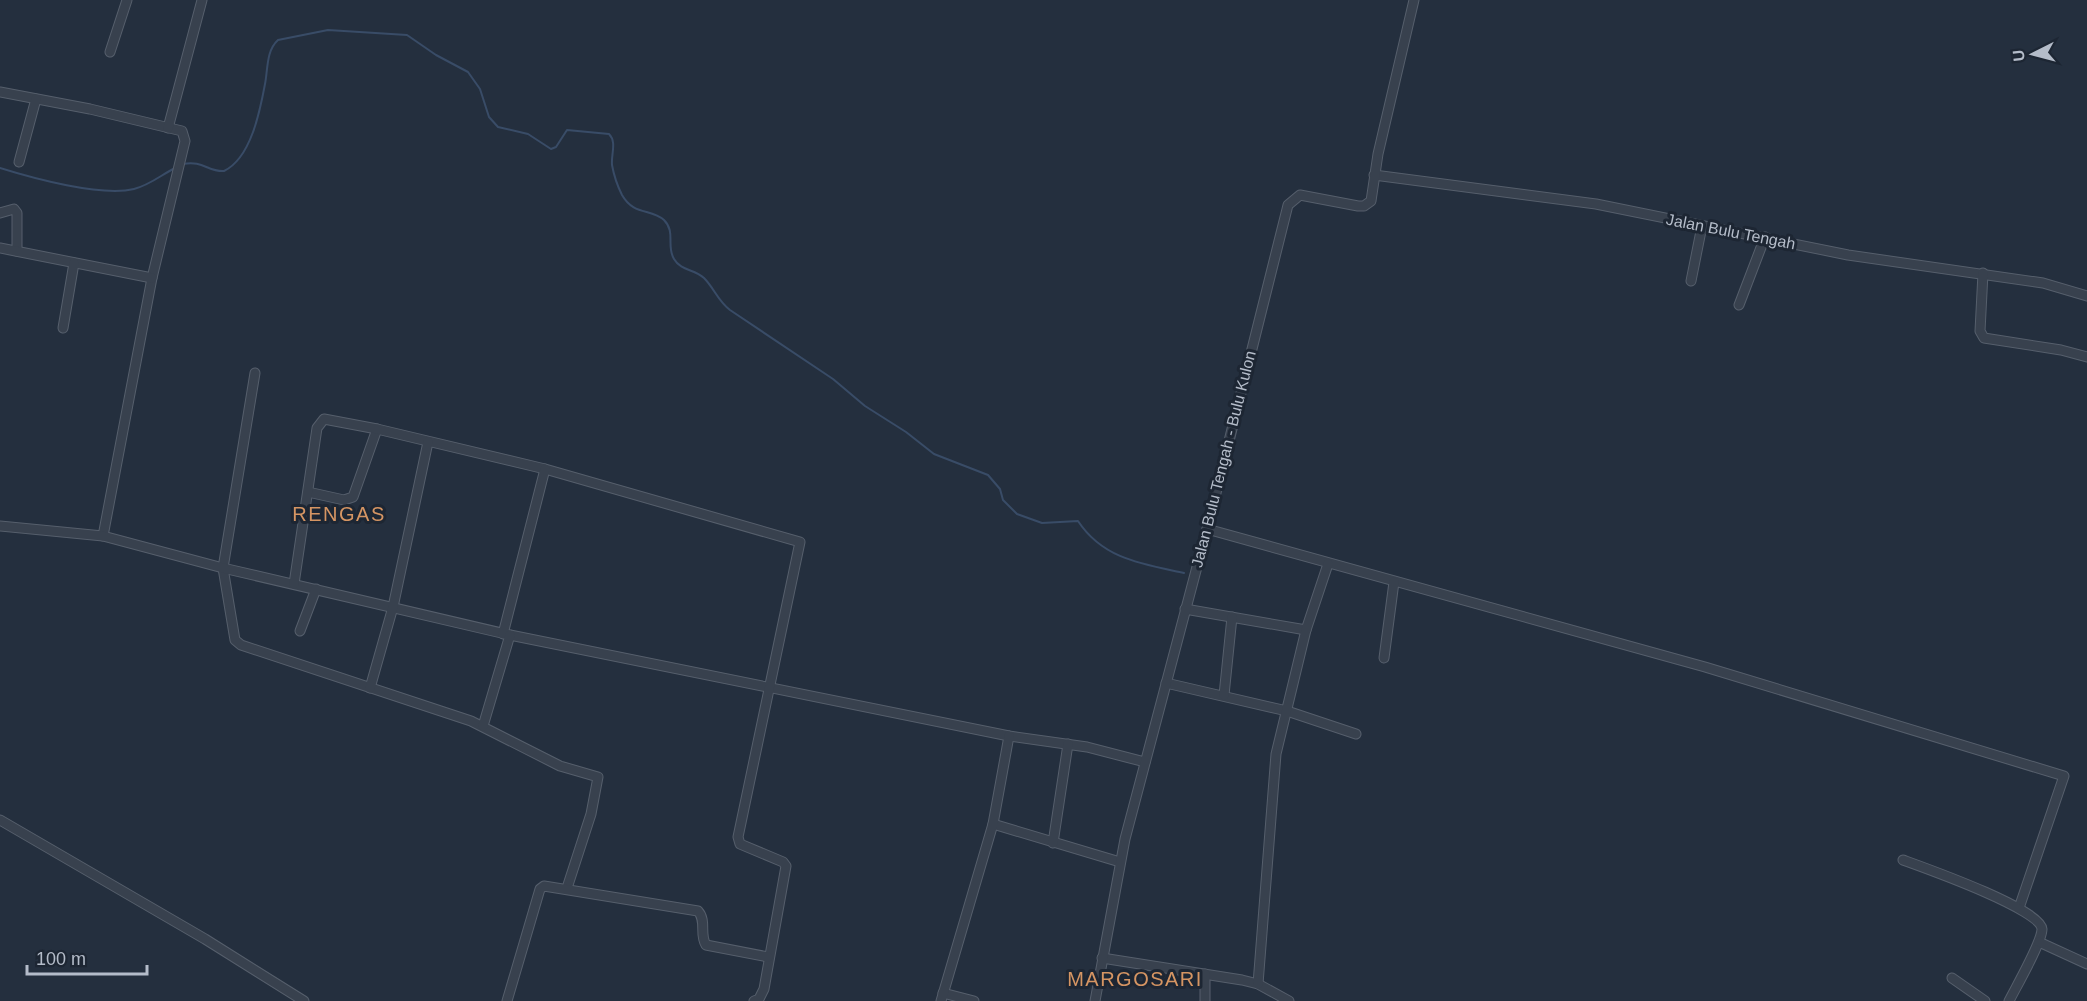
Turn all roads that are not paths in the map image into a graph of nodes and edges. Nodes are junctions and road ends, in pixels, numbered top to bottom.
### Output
1 (127, 0) edge
2 (202, 0) edge
3 (1414, 0) edge
4 (110, 52) dead end
5 (0, 92) edge
6 (36, 99) junction
7 (168, 128) junction
8 (19, 162) dead end
9 (1374, 175) junction
10 (0, 213) edge
11 (1702, 226) junction
12 (1765, 237) junction
13 (0, 248) edge
14 (17, 251) junction
15 (74, 263) junction
16 (1983, 273) junction
17 (152, 278) junction
18 (1691, 281) dead end
19 (2087, 296) edge
20 (1739, 306) dead end
21 (63, 328) dead end
22 (2087, 357) edge
23 (255, 373) dead end
24 (377, 429) junction
25 (428, 442) junction
26 (545, 469) junction
27 (308, 492) junction
28 (0, 526) edge
29 (1207, 529) junction
30 (103, 536) junction
31 (1328, 564) junction
32 (223, 568) junction
33 (1394, 582) junction
34 (294, 584) junction
35 (316, 589) junction
36 (393, 607) junction
37 (1185, 609) junction
38 (1232, 616) junction
39 (1306, 630) junction
40 (300, 631) dead end
41 (507, 634) junction
42 (1384, 658) dead end
43 (1166, 683) junction
44 (768, 687) junction
45 (370, 688) junction
46 (1224, 695) junction
47 (1287, 711) junction
48 (483, 726) junction
49 (1356, 734) dead end
50 (1010, 736) junction
51 (1068, 744) junction
52 (1145, 762) junction
53 (0, 820) edge
54 (993, 824) junction
55 (1053, 843) junction
56 (1903, 860) dead end
57 (1120, 862) junction
58 (567, 888) junction
59 (2019, 908) junction
60 (2039, 942) junction
61 (768, 957) junction
62 (1102, 958) junction
63 (2087, 964) edge
64 (1205, 974) junction
65 (1952, 978) dead end
66 (1258, 984) junction
67 (942, 997) edge
68 (304, 1001) edge
69 (507, 1001) edge
70 (754, 1001) edge
71 (974, 1001) edge
72 (1095, 1001) edge
73 (1205, 1001) edge
74 (1288, 1001) edge
75 (1985, 1001) edge
76 (2009, 1001) edge

1 - 4 street
2 - 7 street
3 - 9 street, Jalan Bulu Tengah - Bulu Kulon
5 - 6 street
6 - 7 street
6 - 8 street
7 - 17 street
9 - 11 street, Jalan Bulu Tengah
9 - 29 street, Jalan Bulu Tengah - Bulu Kulon
10 - 14 street
11 - 12 street, Jalan Bulu Tengah
11 - 18 street
12 - 16 street, Jalan Bulu Tengah
12 - 20 street
13 - 14 street
14 - 15 street
15 - 17 street
15 - 21 street
16 - 19 street, Jalan Bulu Tengah
16 - 22 street
17 - 30 street
23 - 32 street
24 - 25 street
24 - 27 street
24 - 27 street
25 - 26 street
25 - 36 street
26 - 41 street
26 - 44 street
27 - 34 street
28 - 30 street
29 - 31 street
29 - 37 street, Jalan Bulu Tengah - Bulu Kulon
30 - 32 street
31 - 33 street
31 - 39 street
32 - 34 street
32 - 45 street
33 - 42 street
33 - 59 street
34 - 35 street
35 - 36 street
35 - 40 street
36 - 41 street
36 - 45 street
37 - 38 street
37 - 43 street, Jalan Bulu Tengah - Bulu Kulon
38 - 39 street
38 - 46 street
39 - 47 street
41 - 44 street
41 - 48 street
43 - 46 street
43 - 52 street, Jalan Bulu Tengah - Bulu Kulon
44 - 50 street
44 - 61 street
45 - 48 street
46 - 47 street
47 - 49 street
47 - 66 street
48 - 58 street
50 - 51 street
50 - 54 street
51 - 52 street
51 - 55 street
52 - 57 street, Jalan Bulu Tengah - Bulu Kulon
53 - 68 street
54 - 55 street
54 - 67 street
55 - 57 street
56 - 59 street
57 - 62 street, Jalan Bulu Tengah - Bulu Kulon
58 - 61 street
58 - 69 street
59 - 60 street
60 - 63 street
60 - 76 street
61 - 70 street
62 - 64 street
62 - 72 street, Jalan Bulu Tengah - Bulu Kulon
64 - 66 street
64 - 73 street
65 - 75 street
66 - 74 street
67 - 71 street

